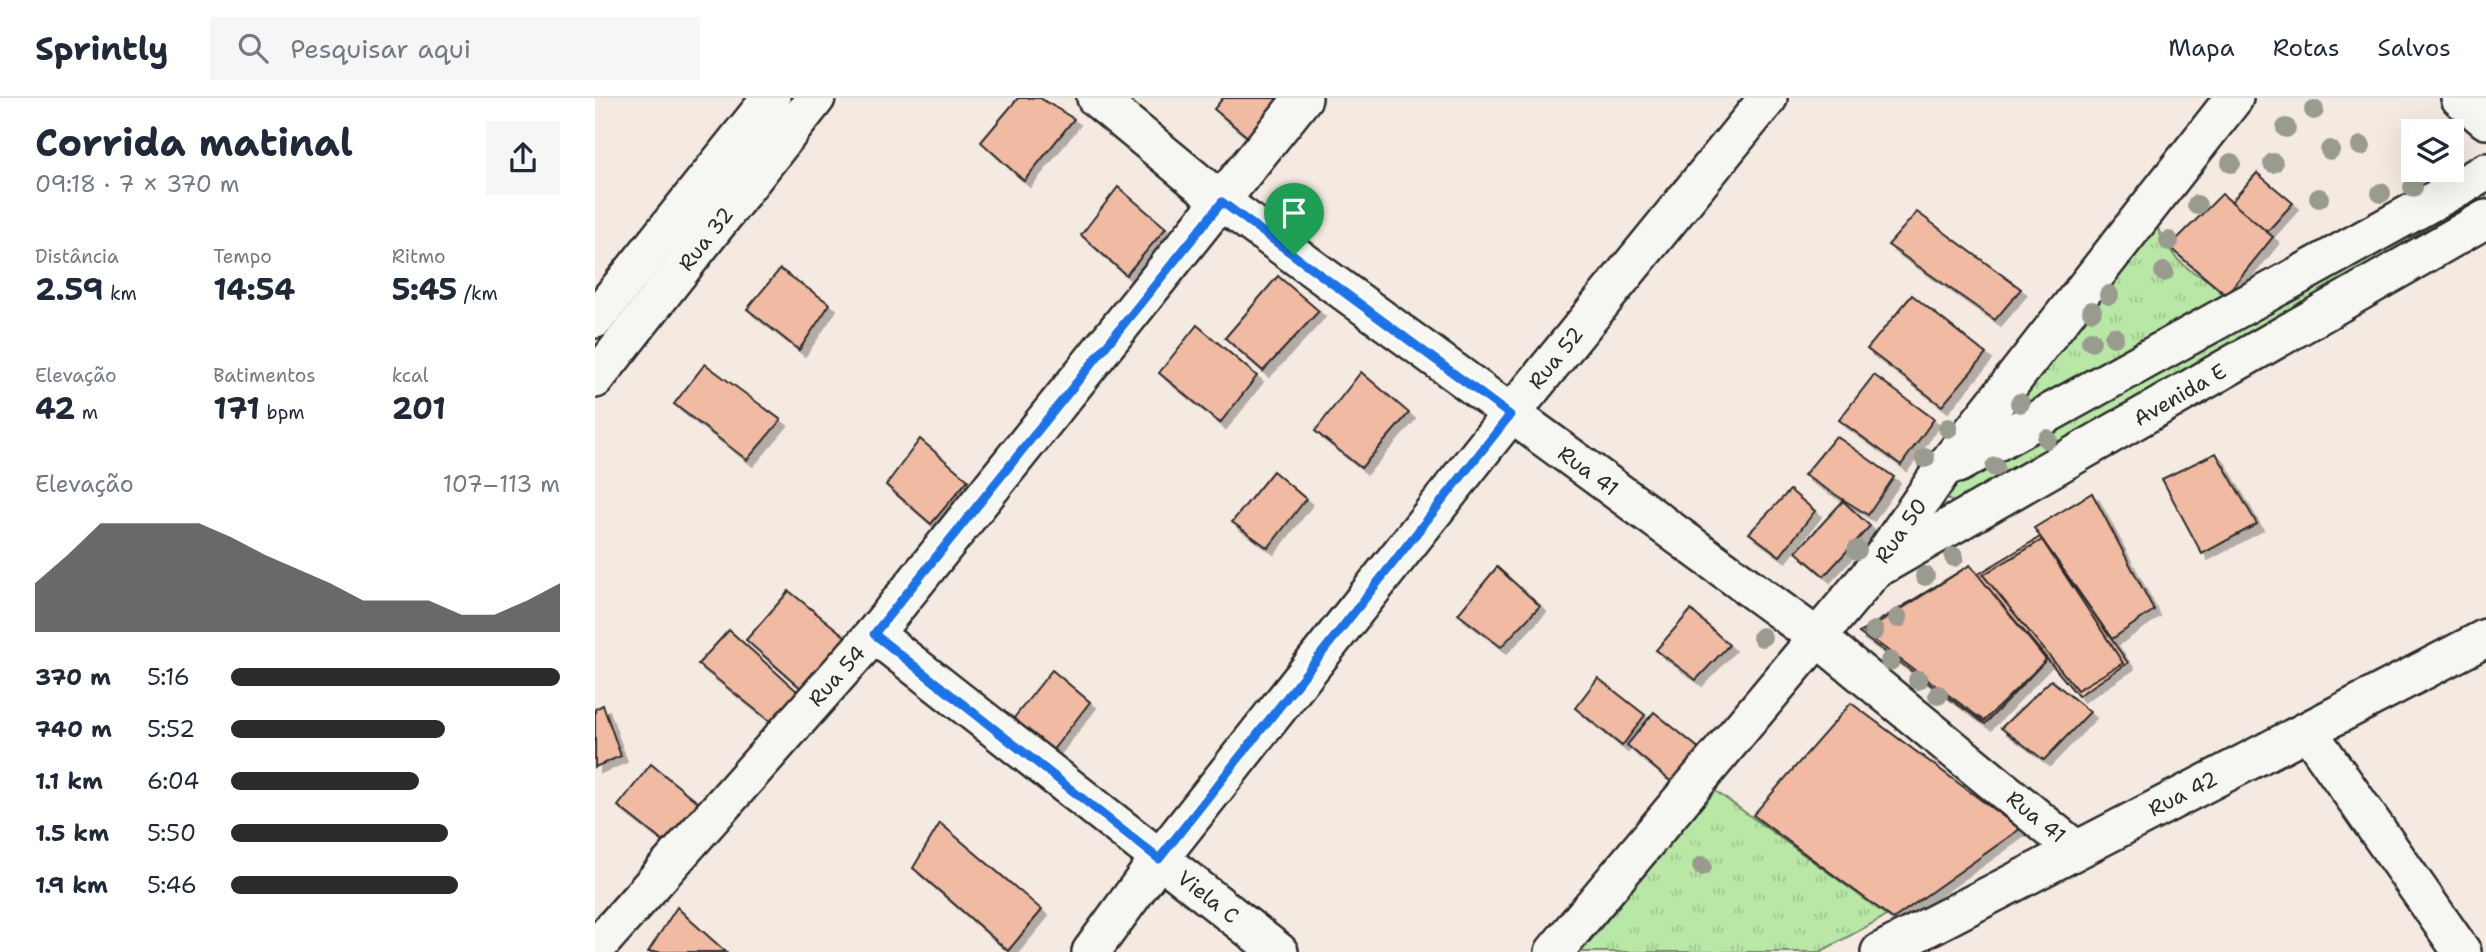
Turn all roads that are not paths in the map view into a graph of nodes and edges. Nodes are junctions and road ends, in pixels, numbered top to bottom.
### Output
1 (771, 98) edge
2 (816, 98) edge
3 (1096, 98) edge
4 (1303, 98) edge
5 (1768, 98) edge
6 (2234, 98) edge
7 (2460, 98) edge
8 (2486, 120) edge
9 (2486, 172) edge
10 (1222, 202) junction
11 (2486, 219) edge
12 (595, 318) edge
13 (595, 379) edge
14 (1510, 415) junction
15 (1941, 472) junction
16 (1873, 571) junction
17 (874, 634) junction
18 (1818, 638) junction
19 (2486, 638) edge
20 (2308, 731) junction
21 (2075, 849) junction
22 (1159, 859) junction
23 (595, 949) edge
24 (1091, 952) edge
25 (1279, 952) edge
26 (1554, 952) edge
27 (1880, 952) edge
28 (2462, 952) edge

1 - 12 street, Rua 32
2 - 13 street, Rua 32
3 - 10 street, Rua 41
4 - 10 street, Rua 54
5 - 14 street, Rua 52
6 - 15 street, Rua 50
7 - 8 street
9 - 15 street
10 - 14 street, Rua 41
10 - 17 street, Rua 54
11 - 16 street, Avenida E
14 - 18 street, Rua 41
14 - 22 street, Rua 52
15 - 16 street, Rua 50
16 - 18 street, Rua 50
17 - 22 street, Viela C
17 - 23 street, Rua 54
18 - 21 street, Rua 41
18 - 26 street, Rua 50
19 - 20 street, Rua 42
20 - 21 street, Rua 42
20 - 28 street
21 - 27 street, Rua 42
22 - 24 street, Rua 52
22 - 25 street, Viela C

